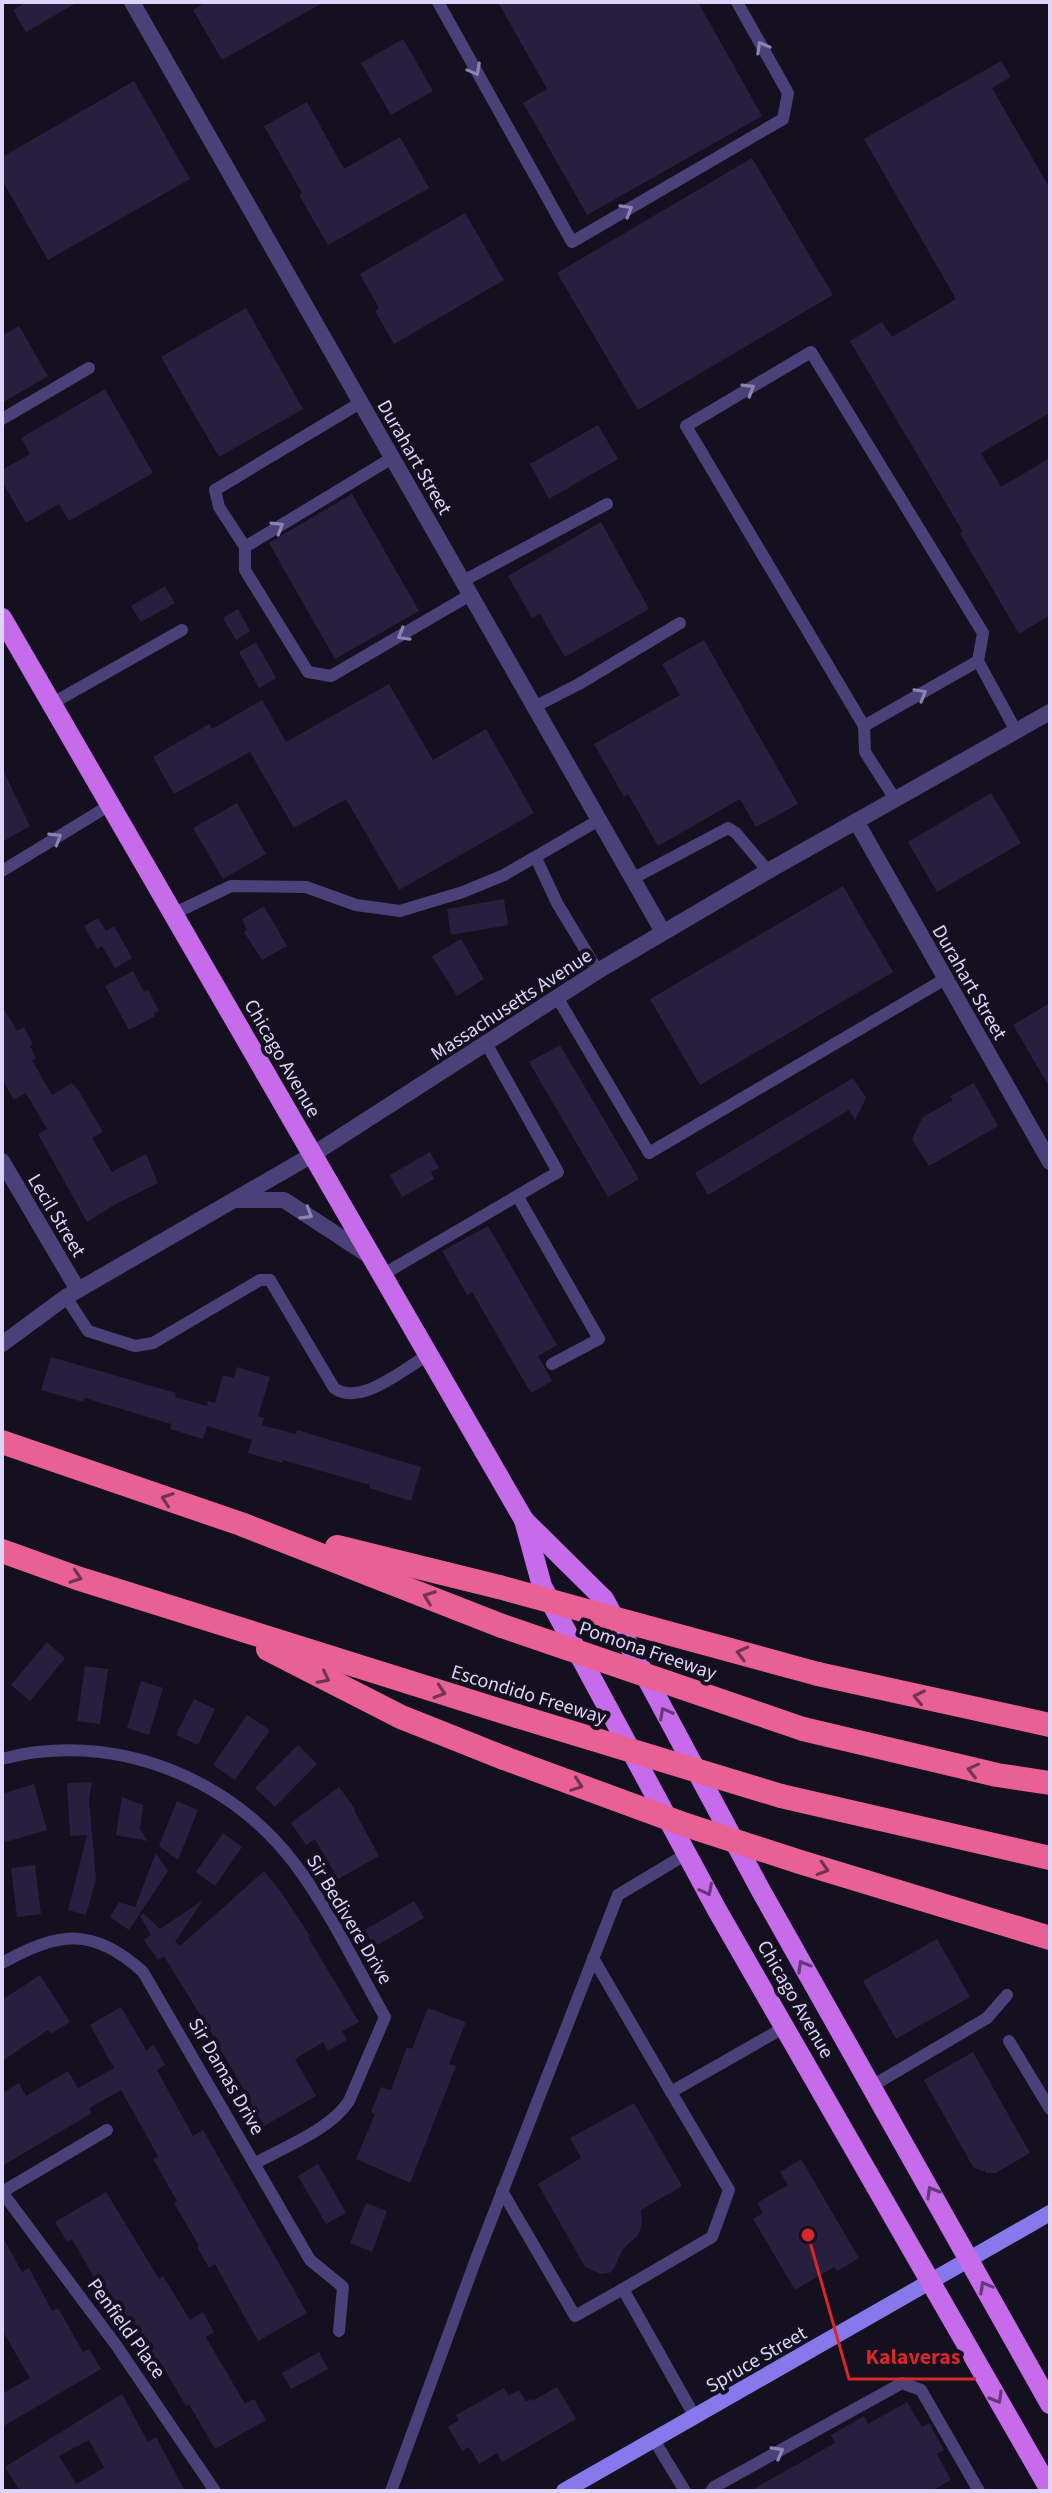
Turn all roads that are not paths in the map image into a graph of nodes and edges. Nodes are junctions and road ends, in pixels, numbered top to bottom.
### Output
1 (132, 2) edge
2 (438, 2) edge
3 (737, 2) edge
4 (89, 368) dead end
5 (360, 403) junction
6 (2, 419) edge
7 (392, 458) junction
8 (607, 504) dead end
9 (245, 547) junction
10 (466, 588) junction
11 (2, 618) edge
12 (680, 623) dead end
13 (182, 630) dead end
14 (978, 661) junction
15 (51, 704) junction
16 (534, 707) junction
17 (1050, 712) edge
18 (864, 726) junction
19 (1016, 731) junction
20 (895, 799) junction
21 (110, 805) junction
22 (599, 820) junction
23 (856, 821) junction
24 (536, 858) junction
25 (2, 871) edge
26 (768, 871) junction
27 (632, 879) junction
28 (173, 914) junction
29 (663, 932) junction
30 (598, 971) junction
31 (945, 979) junction
32 (557, 997) junction
33 (486, 1043) junction
34 (312, 1155) junction
35 (2, 1161) edge
36 (1050, 1162) edge
37 (518, 1197) junction
38 (234, 1200) junction
39 (371, 1257) junction
40 (382, 1275) junction
41 (72, 1293) junction
42 (2, 1344) edge
43 (428, 1355) junction
44 (552, 1364) dead end
45 (2, 1442) edge
46 (524, 1520) junction
47 (241, 1524) junction
48 (2, 1551) edge
49 (205, 1617) junction
50 (1050, 1725) edge
51 (2, 1759) edge
52 (1050, 1783) edge
53 (688, 1853) junction
54 (1050, 1858) edge
55 (1050, 1938) edge
56 (593, 1958) junction
57 (2, 1963) edge
58 (1007, 1995) dead end
59 (785, 2027) junction
60 (1009, 2041) dead end
61 (872, 2086) junction
62 (671, 2092) junction
63 (1050, 2109) edge
64 (107, 2130) dead end
65 (254, 2164) junction
66 (502, 2191) junction
67 (2, 2192) edge
68 (1050, 2213) edge
69 (970, 2260) junction
70 (931, 2282) junction
71 (623, 2289) junction
72 (339, 2331) dead end
73 (1050, 2404) edge
74 (695, 2417) junction
75 (654, 2440) junction
76 (1050, 2490) edge
77 (215, 2491) edge
78 (391, 2491) edge
79 (564, 2491) edge
80 (685, 2491) edge
81 (711, 2491) edge
82 (979, 2491) edge

1 - 5 street, Durahart Street
2 -> 3 lane
4 - 6 lane
5 - 7 street, Durahart Street
5 - 9 lane
9 -> 7 lane
7 - 10 street, Durahart Street
8 - 10 lane
10 -> 9 lane
10 - 16 street, Durahart Street
11 - 15 main road, Chicago Avenue
12 - 16 lane
13 - 15 lane
18 -> 14 lane
18 -> 14 lane
14 - 19 lane
15 - 21 main road, Chicago Avenue
16 - 22 street, Durahart Street
17 - 19 street, Massachusetts Avenue
18 - 20 lane
19 - 20 street, Massachusetts Avenue
20 - 23 street, Massachusetts Avenue
25 -> 21 lane
21 - 28 main road, Chicago Avenue
22 - 24 lane
22 - 27 street, Durahart Street
23 - 26 street, Massachusetts Avenue
23 - 31 street, Durahart Street
24 - 28 lane
24 - 30 lane
26 - 27 lane
26 - 29 street, Massachusetts Avenue
27 - 29 street, Durahart Street
28 - 34 main road, Chicago Avenue
29 - 30 street, Massachusetts Avenue
30 - 32 street, Massachusetts Avenue
31 - 32 lane
31 - 36 street, Durahart Street
32 - 33 street, Massachusetts Avenue
33 - 34 street, Massachusetts Avenue
33 - 37 lane
34 - 38 street, Massachusetts Avenue
34 - 39 main road, Chicago Avenue
35 - 41 street, Lecil Street
37 - 40 lane
37 - 44 lane
38 -> 39 street
38 - 41 street, Massachusetts Avenue
39 - 40 main road, Chicago Avenue
40 - 43 main road, Chicago Avenue
41 - 42 street, Massachusetts Avenue
41 - 43 lane
43 - 46 main road, Chicago Avenue
47 -> 45 highway
46 - 53 main road, Chicago Avenue
61 -> 46 main road, Chicago Avenue
50 -> 47 highway, bridge
52 -> 47 highway, Pomona Freeway, bridge
48 -> 49 highway, Escondido Freeway
49 -> 54 highway, Escondido Freeway, bridge
49 -> 55 highway, bridge
51 - 65 lane, Sir Bedivere Drive
53 - 56 lane
53 -> 59 main road, Chicago Avenue
56 - 62 lane
56 - 66 lane
57 - 65 lane, Sir Damas Drive
58 - 61 lane
59 - 62 lane
59 - 70 main road, Chicago Avenue
60 - 63 lane
69 -> 61 main road, Chicago Avenue
62 - 71 lane
64 - 67 lane
65 - 72 lane, Sir Damas Drive
66 - 71 lane
66 - 78 lane
67 - 77 lane, Penfield Place
68 - 69 main road, Spruce Street
69 - 70 main road, Spruce Street
73 -> 69 main road, Chicago Avenue
70 - 74 main road, Spruce Street
70 -> 76 main road, Chicago Avenue
71 - 74 lane
74 - 75 main road, Spruce Street
75 - 79 main road, Spruce Street
75 - 80 lane
81 -> 82 lane

